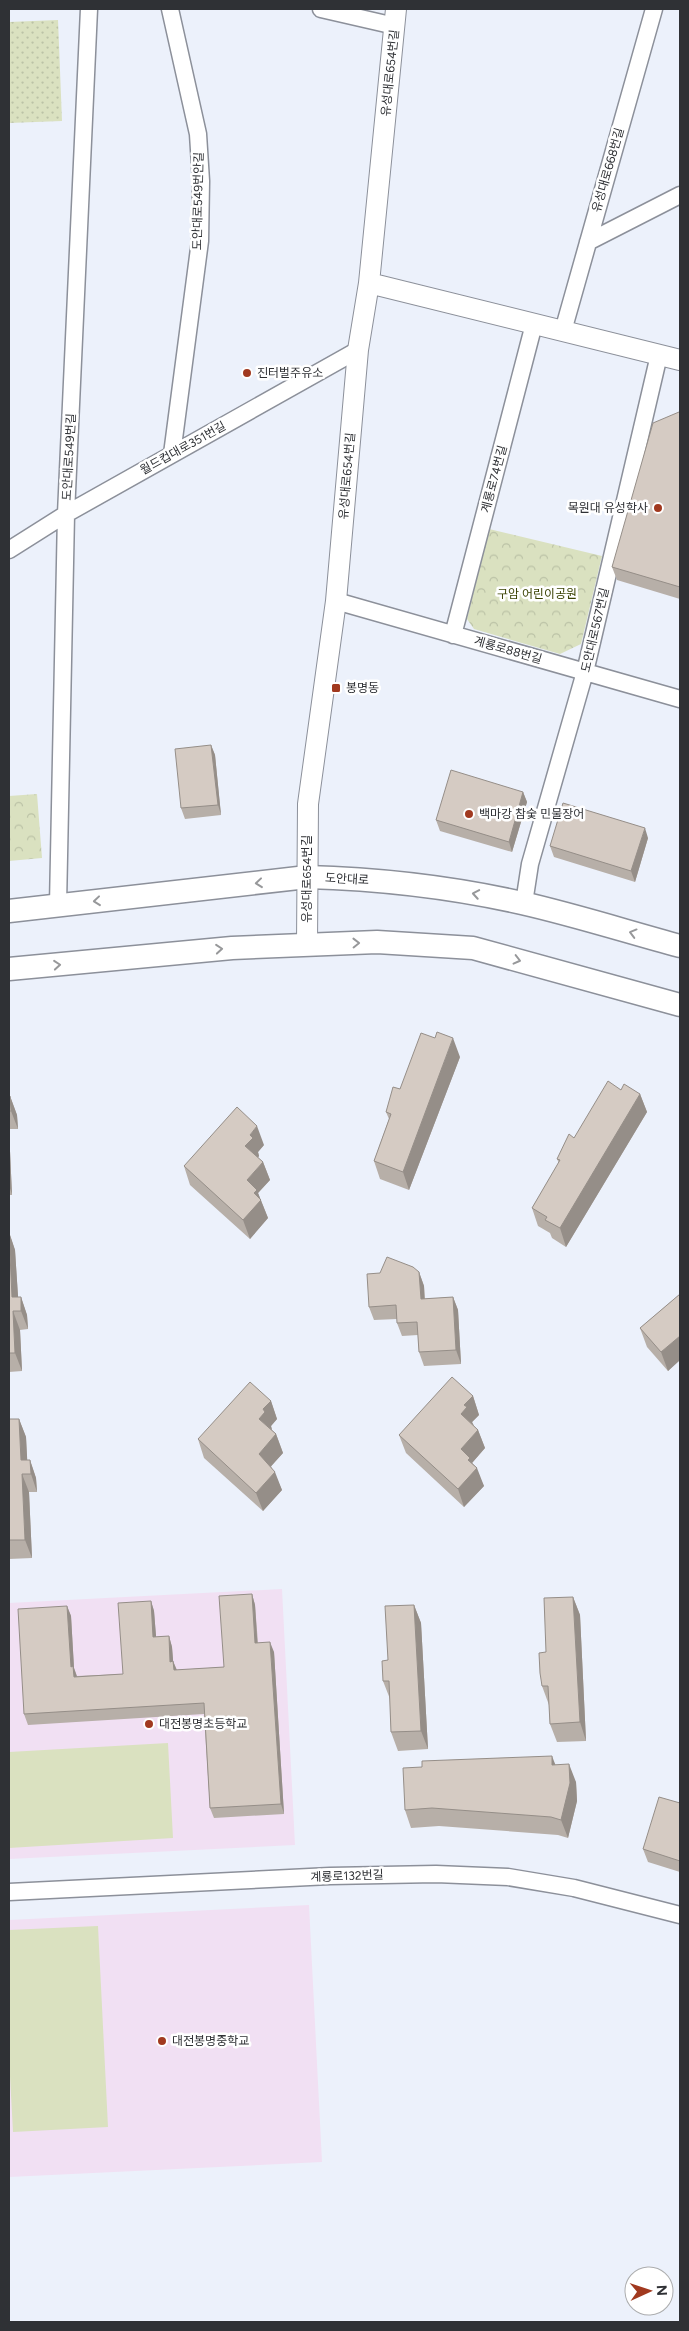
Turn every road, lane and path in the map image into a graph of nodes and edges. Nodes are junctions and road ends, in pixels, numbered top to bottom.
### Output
1 (89, 9) edge
2 (170, 9) edge
3 (321, 9) edge
4 (654, 9) edge
5 (395, 17) edge
6 (680, 195) edge
7 (588, 242) junction
8 (370, 283) junction
9 (534, 324) junction
10 (563, 331) junction
11 (358, 350) junction
12 (659, 355) junction
13 (680, 360) edge
14 (172, 454) junction
15 (66, 514) junction
16 (9, 550) edge
17 (336, 601) junction
18 (453, 635) junction
19 (585, 672) junction
20 (680, 699) edge
21 (307, 877) junction
22 (524, 903) junction
23 (58, 905) junction
24 (9, 911) edge
25 (307, 944) junction
26 (680, 946) edge
27 (9, 969) edge
28 (680, 1005) edge
29 (9, 1892) edge
30 (680, 1915) edge

1 - 15 street, 도안대로549번길
2 - 14 street, 도안대로549번안길
3 - 5 street
4 - 7 street, 유성대로668번길
5 - 8 street, 유성대로654번길
6 - 7 street
7 - 10 street, 유성대로668번길
8 - 9 street
8 - 11 street, 유성대로654번길
9 - 10 street
9 - 18 street, 계룡로74번길
10 - 12 street
11 - 14 street, 월드컵대로351번길
11 - 17 street, 유성대로654번길
12 - 13 street
12 - 19 street, 도안대로567번길
14 - 15 street, 월드컵대로351번길
15 - 16 street, 월드컵대로351번길
15 - 23 street, 도안대로549번길
17 - 18 street, 계룡로88번길
17 - 21 street, 유성대로654번길
18 - 19 street, 계룡로88번길
19 - 20 street, 계룡로88번길
19 - 22 street, 도안대로567번길
22 -> 21 main road, 도안대로
21 -> 23 main road, 도안대로
21 - 25 street, 유성대로654번길
26 -> 22 main road, 도안대로
23 - 24 main road, 도안대로
27 -> 25 main road
25 -> 28 main road
29 - 30 street, 계룡로132번길

